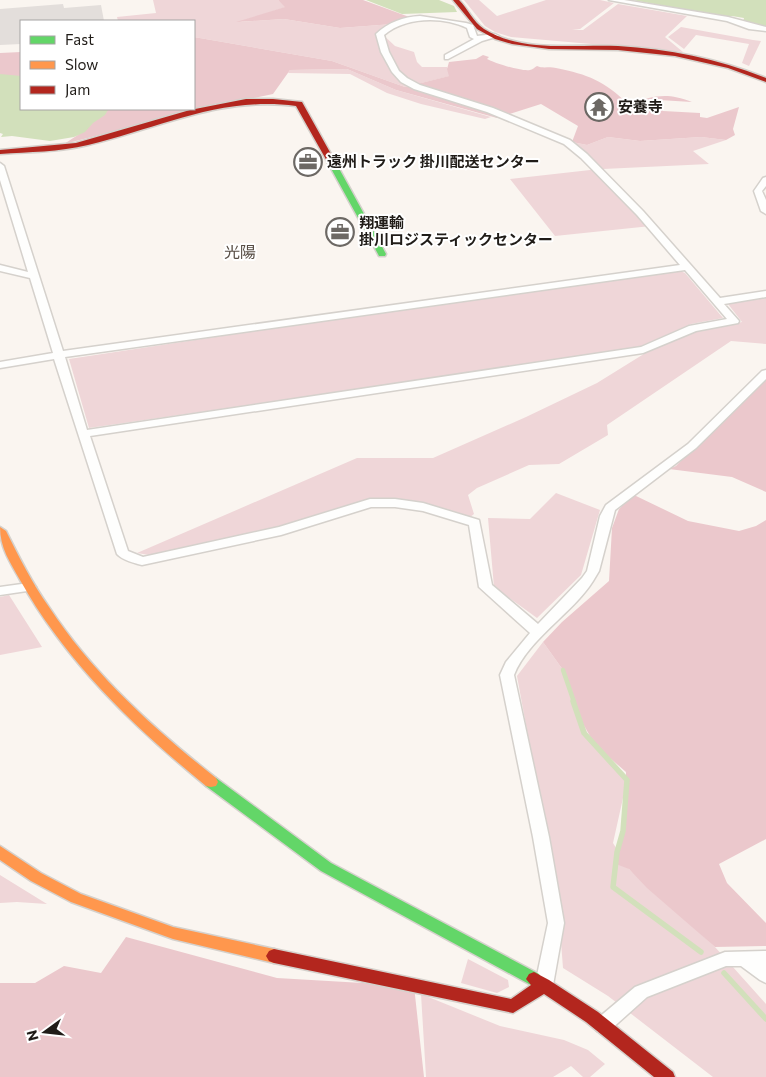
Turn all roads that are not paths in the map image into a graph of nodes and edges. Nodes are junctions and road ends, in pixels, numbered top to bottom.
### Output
1 (456, 0) edge
2 (612, 0) edge
3 (766, 29) edge
4 (495, 36) junction
5 (480, 40) junction
6 (448, 57) dead end
7 (766, 80) edge
8 (0, 152) edge
9 (0, 166) edge
10 (766, 180) edge
11 (766, 212) edge
12 (382, 254) dead end
13 (686, 267) junction
14 (0, 268) edge
15 (34, 276) junction
16 (766, 294) edge
17 (716, 302) junction
18 (58, 355) junction
19 (0, 366) edge
20 (766, 373) edge
21 (83, 434) junction
22 (0, 531) edge
23 (29, 587) junction
24 (0, 591) edge
25 (538, 632) junction
26 (0, 852) edge
27 (766, 958) edge
28 (746, 960) junction
29 (766, 975) edge
30 (544, 985) junction
31 (603, 1024) junction
32 (667, 1077) edge

1 - 4 street
2 - 3 street
4 - 5 street
4 - 7 street
5 - 6 street
5 - 13 street
8 - 12 street
9 - 15 street
10 - 11 street
13 - 17 street
13 - 18 street
14 - 15 street
15 - 18 street
16 - 17 street
17 - 21 street
18 - 19 street
18 - 21 street
20 - 25 street
21 - 25 street
22 - 23 street
23 - 24 street
23 - 30 street
25 - 30 street
26 - 30 street
27 - 28 street
28 - 29 street
28 - 31 street
30 - 31 street
31 - 32 street

